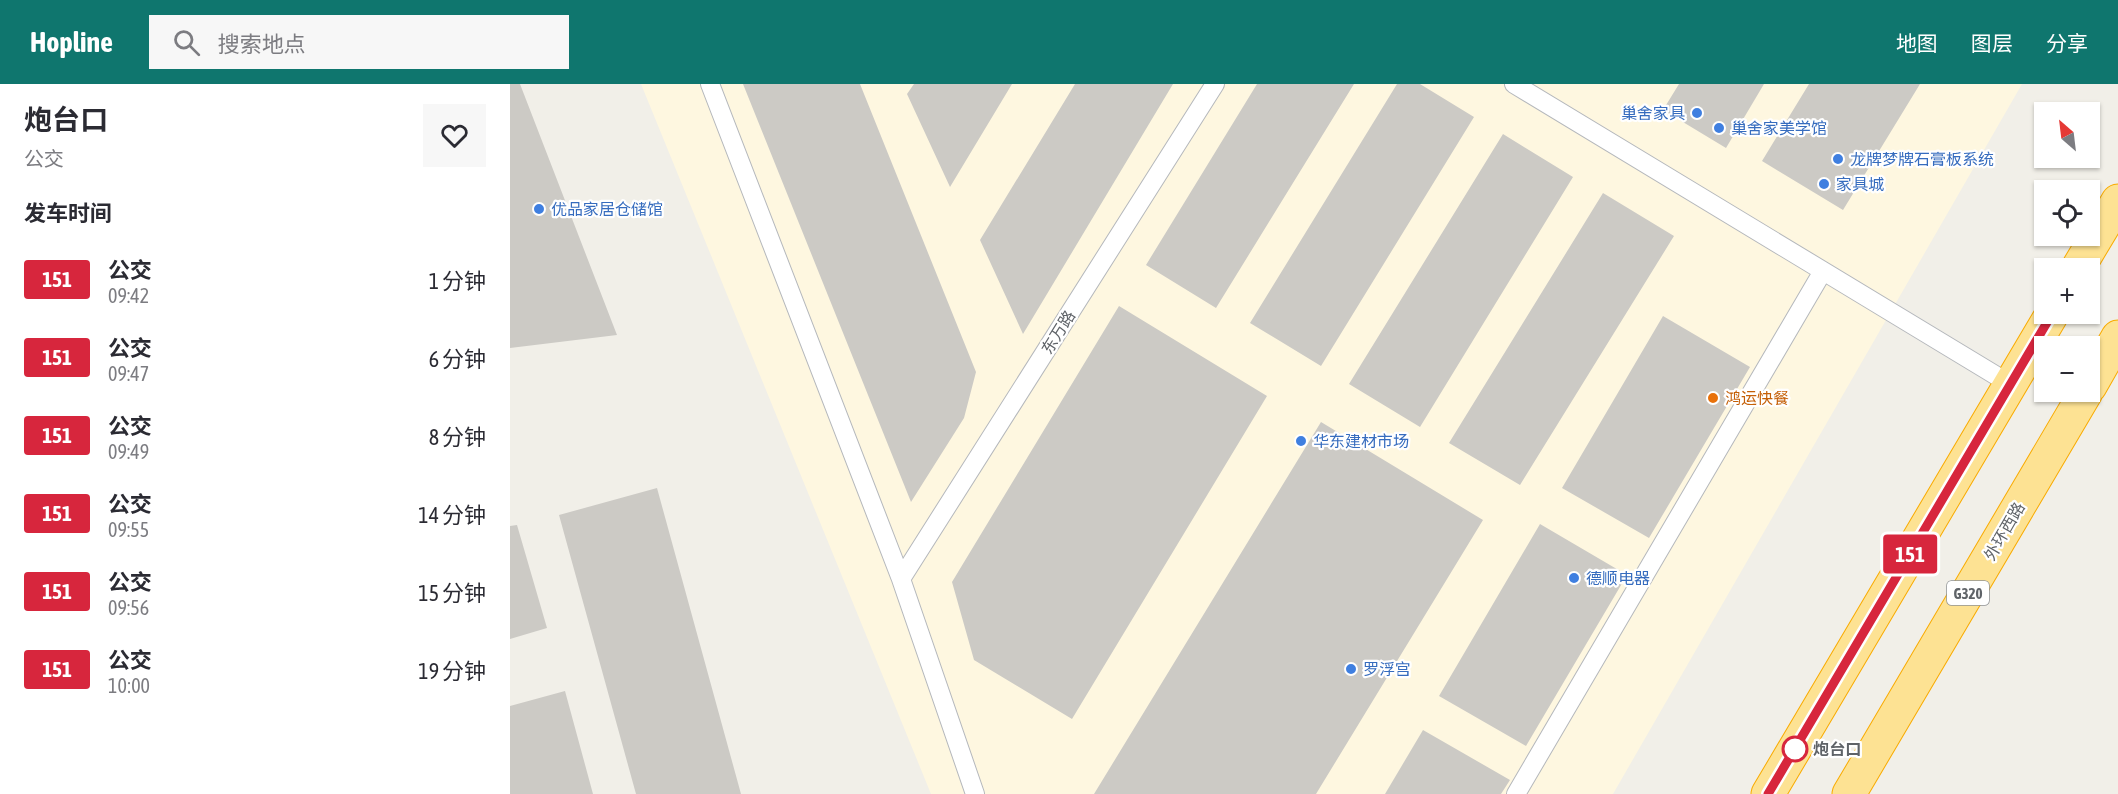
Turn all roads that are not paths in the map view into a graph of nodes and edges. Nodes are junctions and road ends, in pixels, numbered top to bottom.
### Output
1 (710, 84) edge
2 (1215, 84) edge
3 (1514, 84) edge
4 (2118, 201) edge
5 (2084, 258) edge
6 (1823, 271) junction
7 (2046, 324) edge
8 (2118, 337) edge
9 (2100, 368) edge
10 (2010, 384) junction
11 (2080, 402) edge
12 (901, 579) junction
13 (975, 794) edge
14 (1516, 794) edge
15 (1768, 794) edge
16 (1849, 794) edge

1 - 12 lane
2 - 12 lane, 东万路
3 - 6 lane
4 - 5 highway
6 - 10 lane
6 - 14 lane
7 - 10 highway
8 - 9 highway
10 - 15 highway
11 - 16 highway, 外环西路 / G320
12 - 13 lane

